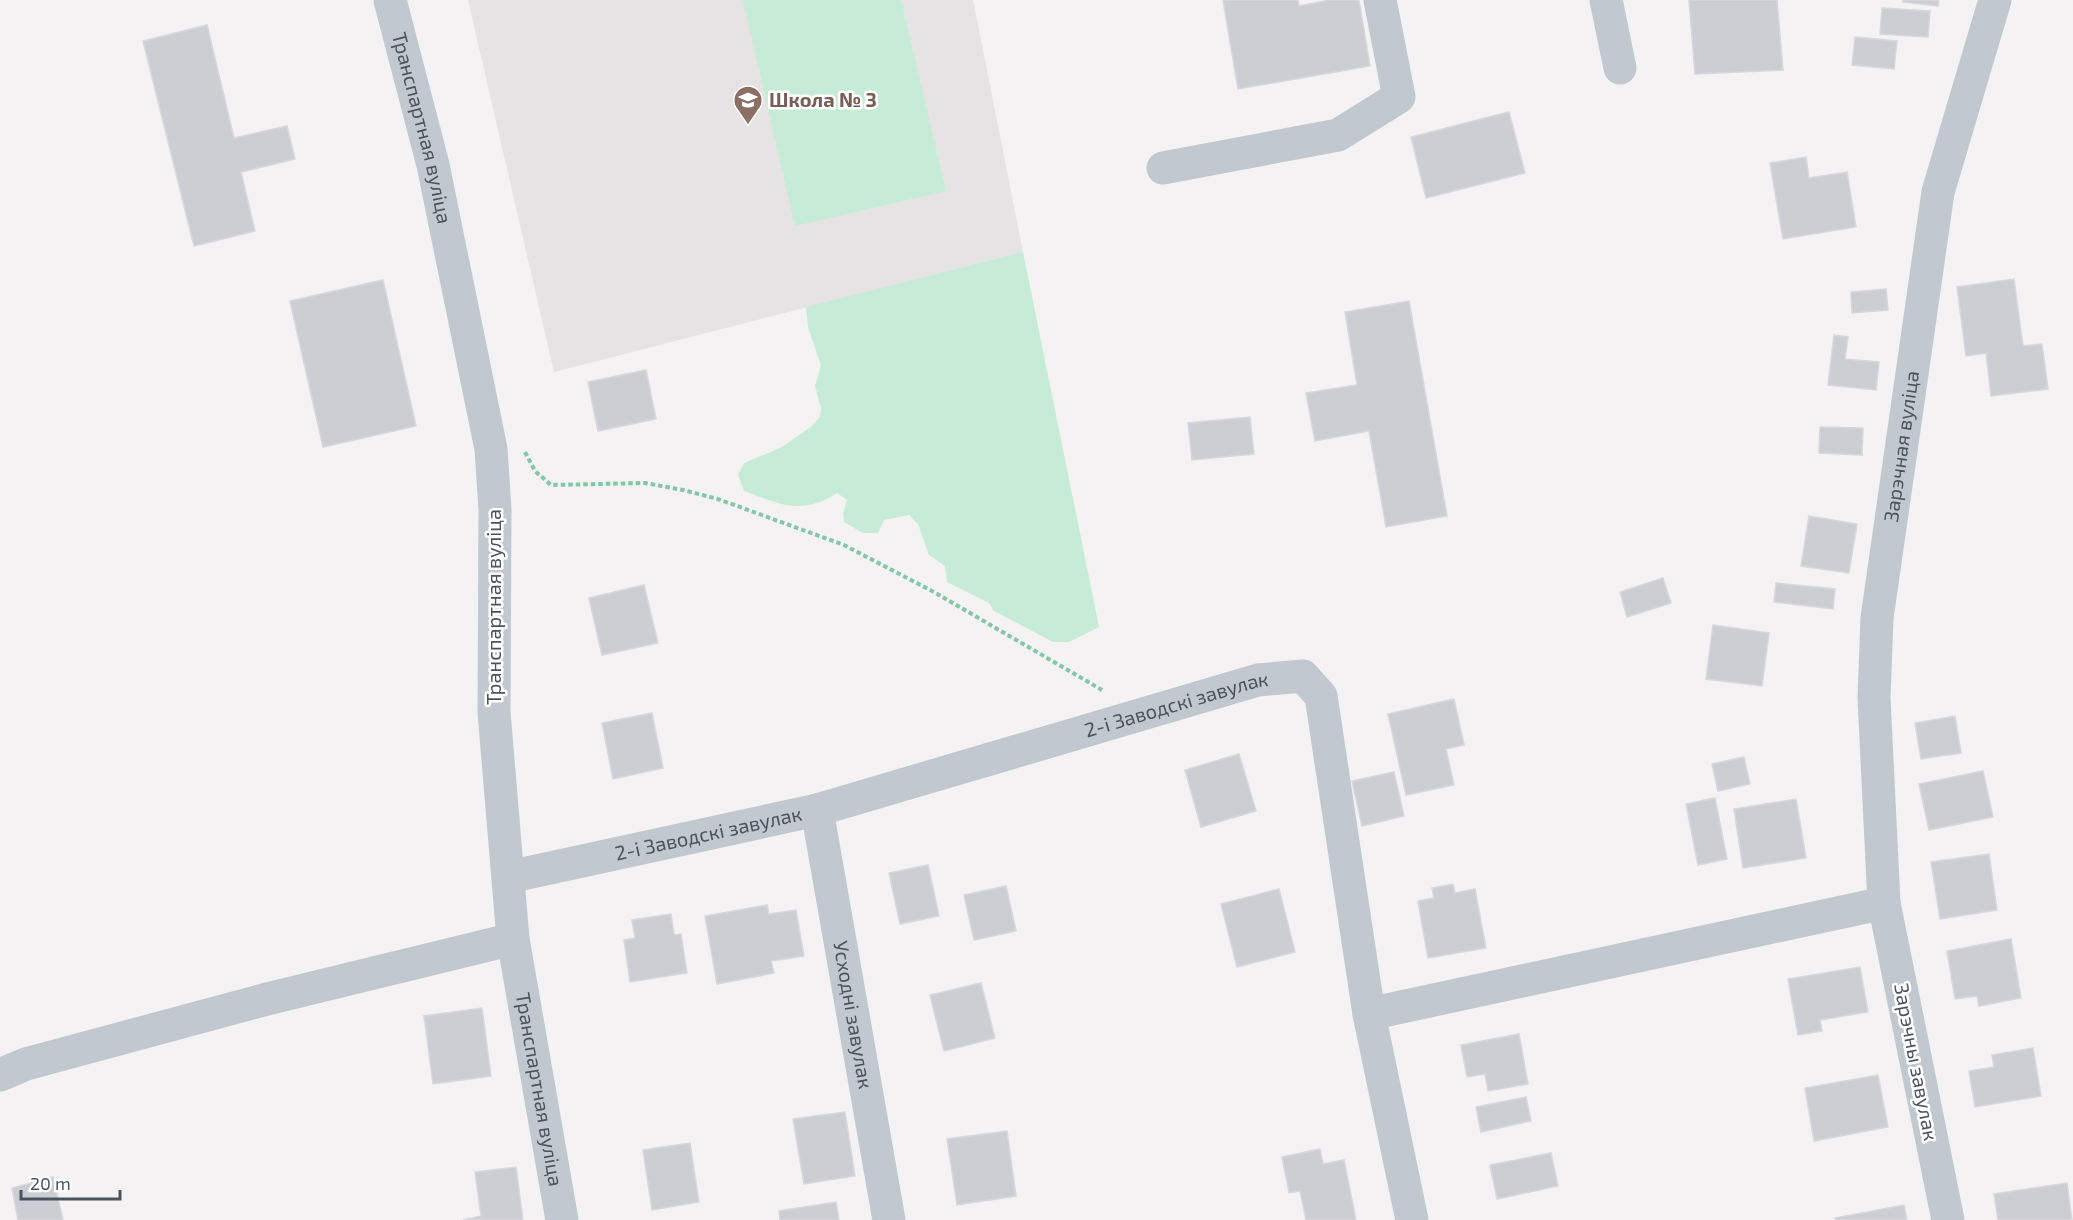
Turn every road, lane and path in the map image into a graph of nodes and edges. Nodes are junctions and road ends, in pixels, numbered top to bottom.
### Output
1 (390, 0) edge
2 (1380, 0) edge
3 (1606, 0) edge
4 (1995, 0) edge
5 (1620, 68) dead end
6 (1162, 168) dead end
7 (490, 449) junction
8 (1149, 712) junction
9 (817, 810) junction
10 (509, 877) junction
11 (1884, 903) junction
12 (513, 939) junction
13 (1369, 1014) junction
14 (0, 1075) edge
15 (562, 1220) edge
16 (889, 1220) edge
17 (1412, 1220) edge
18 (1948, 1220) edge

1 - 7 street, Транспартная вуліца
2 - 6 street
3 - 5 street
4 - 11 street, Зарэчная вуліца
7 - 8 path
7 - 10 street, Транспартная вуліца
8 - 9 street, 2-і Заводскі завулак
8 - 13 street, 2-і Заводскі завулак
9 - 10 street, 2-і Заводскі завулак
9 - 16 street, Усходні завулак
10 - 12 street, Транспартная вуліца
11 - 13 street
11 - 18 street, Зарэчны завулак
12 - 14 street
12 - 15 street, Транспартная вуліца
13 - 17 street, 2-і Заводскі завулак

